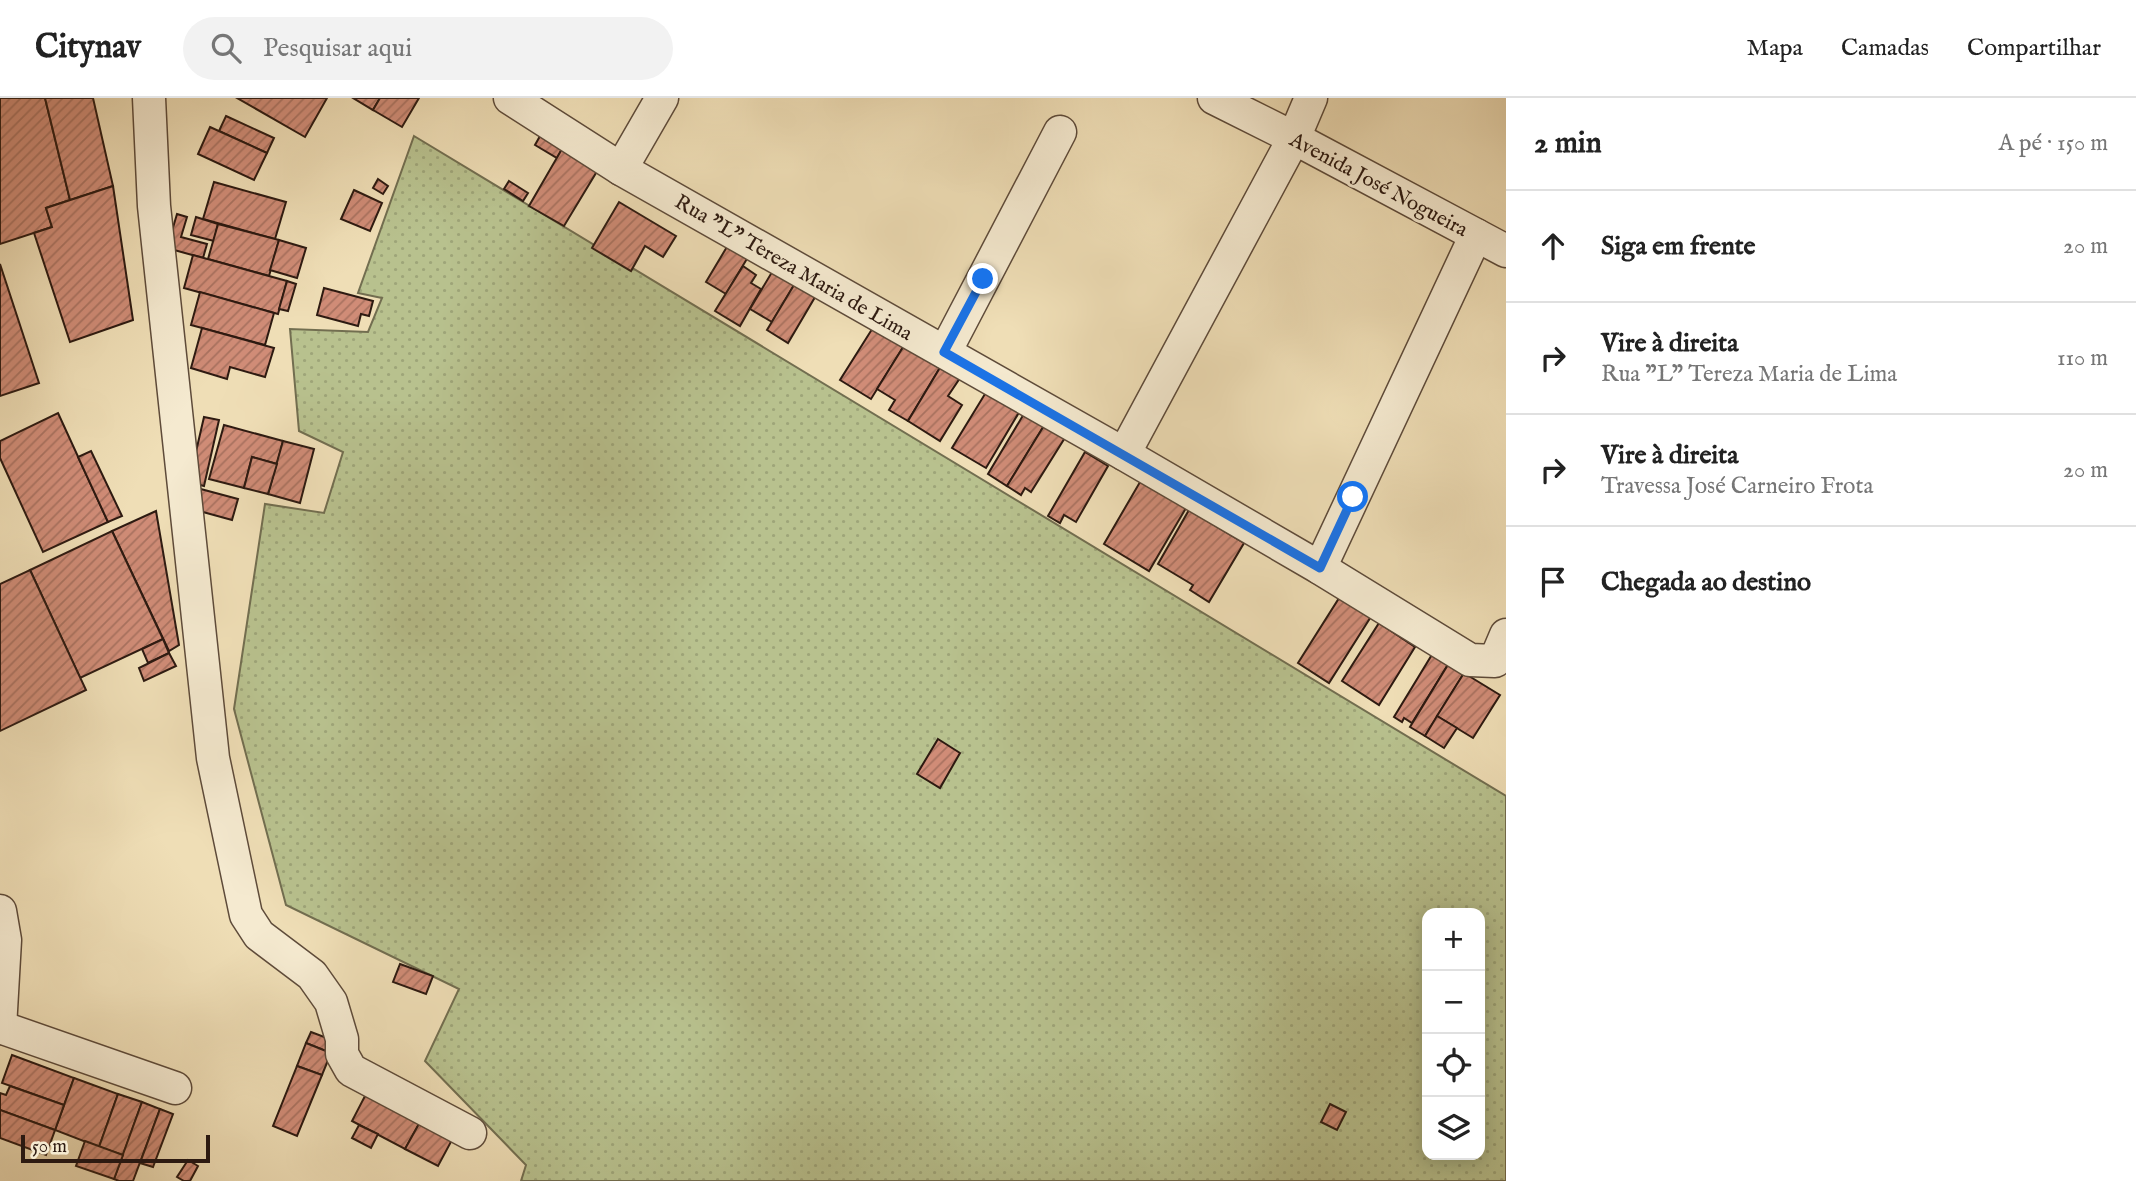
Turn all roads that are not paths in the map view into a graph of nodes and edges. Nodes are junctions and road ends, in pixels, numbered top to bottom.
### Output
1 (149, 98) edge
2 (510, 98) edge
3 (662, 98) edge
4 (1214, 98) edge
5 (1311, 98) edge
6 (1060, 132) dead end
7 (1294, 138) junction
8 (621, 169) junction
9 (1476, 235) junction
10 (1506, 251) edge
11 (944, 352) junction
12 (1124, 454) junction
13 (1320, 568) junction
14 (1506, 635) edge
15 (0, 911) edge
16 (0, 1027) edge
17 (175, 1088) dead end
18 (470, 1133) dead end

1 - 18 street
2 - 8 street, Rua "L" Tereza Maria de Lima
3 - 8 street
4 - 7 street, Avenida José Nogueira
5 - 7 street
6 - 11 street
7 - 9 street, Avenida José Nogueira
7 - 12 street
8 - 11 street, Rua "L" Tereza Maria de Lima
9 - 10 street, Avenida José Nogueira
9 - 13 street
11 - 12 street, Rua "L" Tereza Maria de Lima
12 - 13 street, Rua "L" Tereza Maria de Lima
13 - 14 street, Rua "L" Tereza Maria de Lima
15 - 16 street
16 - 17 street

